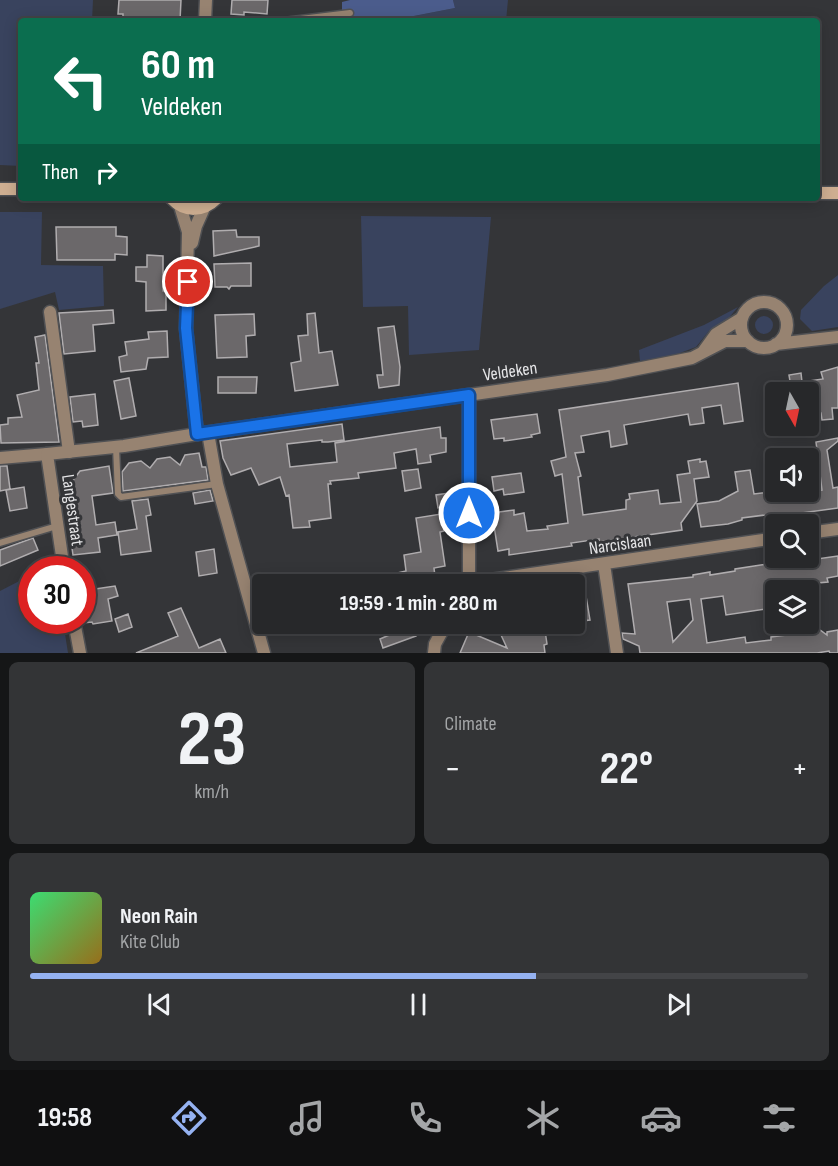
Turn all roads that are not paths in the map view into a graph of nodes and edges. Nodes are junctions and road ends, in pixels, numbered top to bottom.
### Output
1 (206, 0) edge
2 (350, 13) dead end
3 (205, 18) edge
4 (309, 18) edge
5 (0, 189) edge
6 (18, 189) edge
7 (820, 193) edge
8 (838, 193) edge
9 (176, 202) edge
10 (211, 203) edge
11 (189, 259) junction
12 (50, 312) dead end
13 (742, 318) junction
14 (786, 328) junction
15 (838, 337) edge
16 (822, 339) junction
17 (748, 341) junction
18 (776, 344) junction
19 (702, 353) junction
20 (469, 395) junction
21 (202, 434) junction
22 (116, 447) junction
23 (69, 452) junction
24 (47, 454) junction
25 (0, 458) edge
26 (217, 484) junction
27 (57, 525) junction
28 (838, 529) edge
29 (819, 532) edge
30 (765, 540) edge
31 (0, 543) edge
32 (62, 556) edge
33 (604, 564) junction
34 (469, 574) edge
35 (536, 574) edge
36 (76, 634) edge
37 (440, 634) edge
38 (80, 653) edge
39 (264, 653) edge
40 (434, 653) edge
41 (617, 653) edge

1 - 3 street
2 - 4 lane
5 - 6 main road
7 - 8 main road
9 - 10 main road
9 - 11 street
10 - 11 street
11 - 21 street
12 - 23 street
13 - 14 street, Veldeken
13 - 17 street
13 - 19 street, Veldeken
14 - 16 street, Veldeken
14 - 18 street
15 - 16 street, Veldeken
16 - 18 street, Veldeken
17 - 18 street, Veldeken
17 - 19 street, Veldeken
19 - 20 street, Veldeken
20 - 21 street, Veldeken
20 - 34 street
21 - 22 street, Veldeken
21 - 26 street
22 - 23 street, Veldeken
22 - 26 lane
23 - 24 street, Veldeken
24 - 25 street, Veldeken
24 - 27 street, Langestraat
26 - 39 street
27 - 31 lane
27 - 32 street, Langestraat
28 - 29 street
30 - 33 street, Narcislaan
33 - 35 street, Narcislaan
33 - 41 street
36 - 38 street
37 - 40 street

